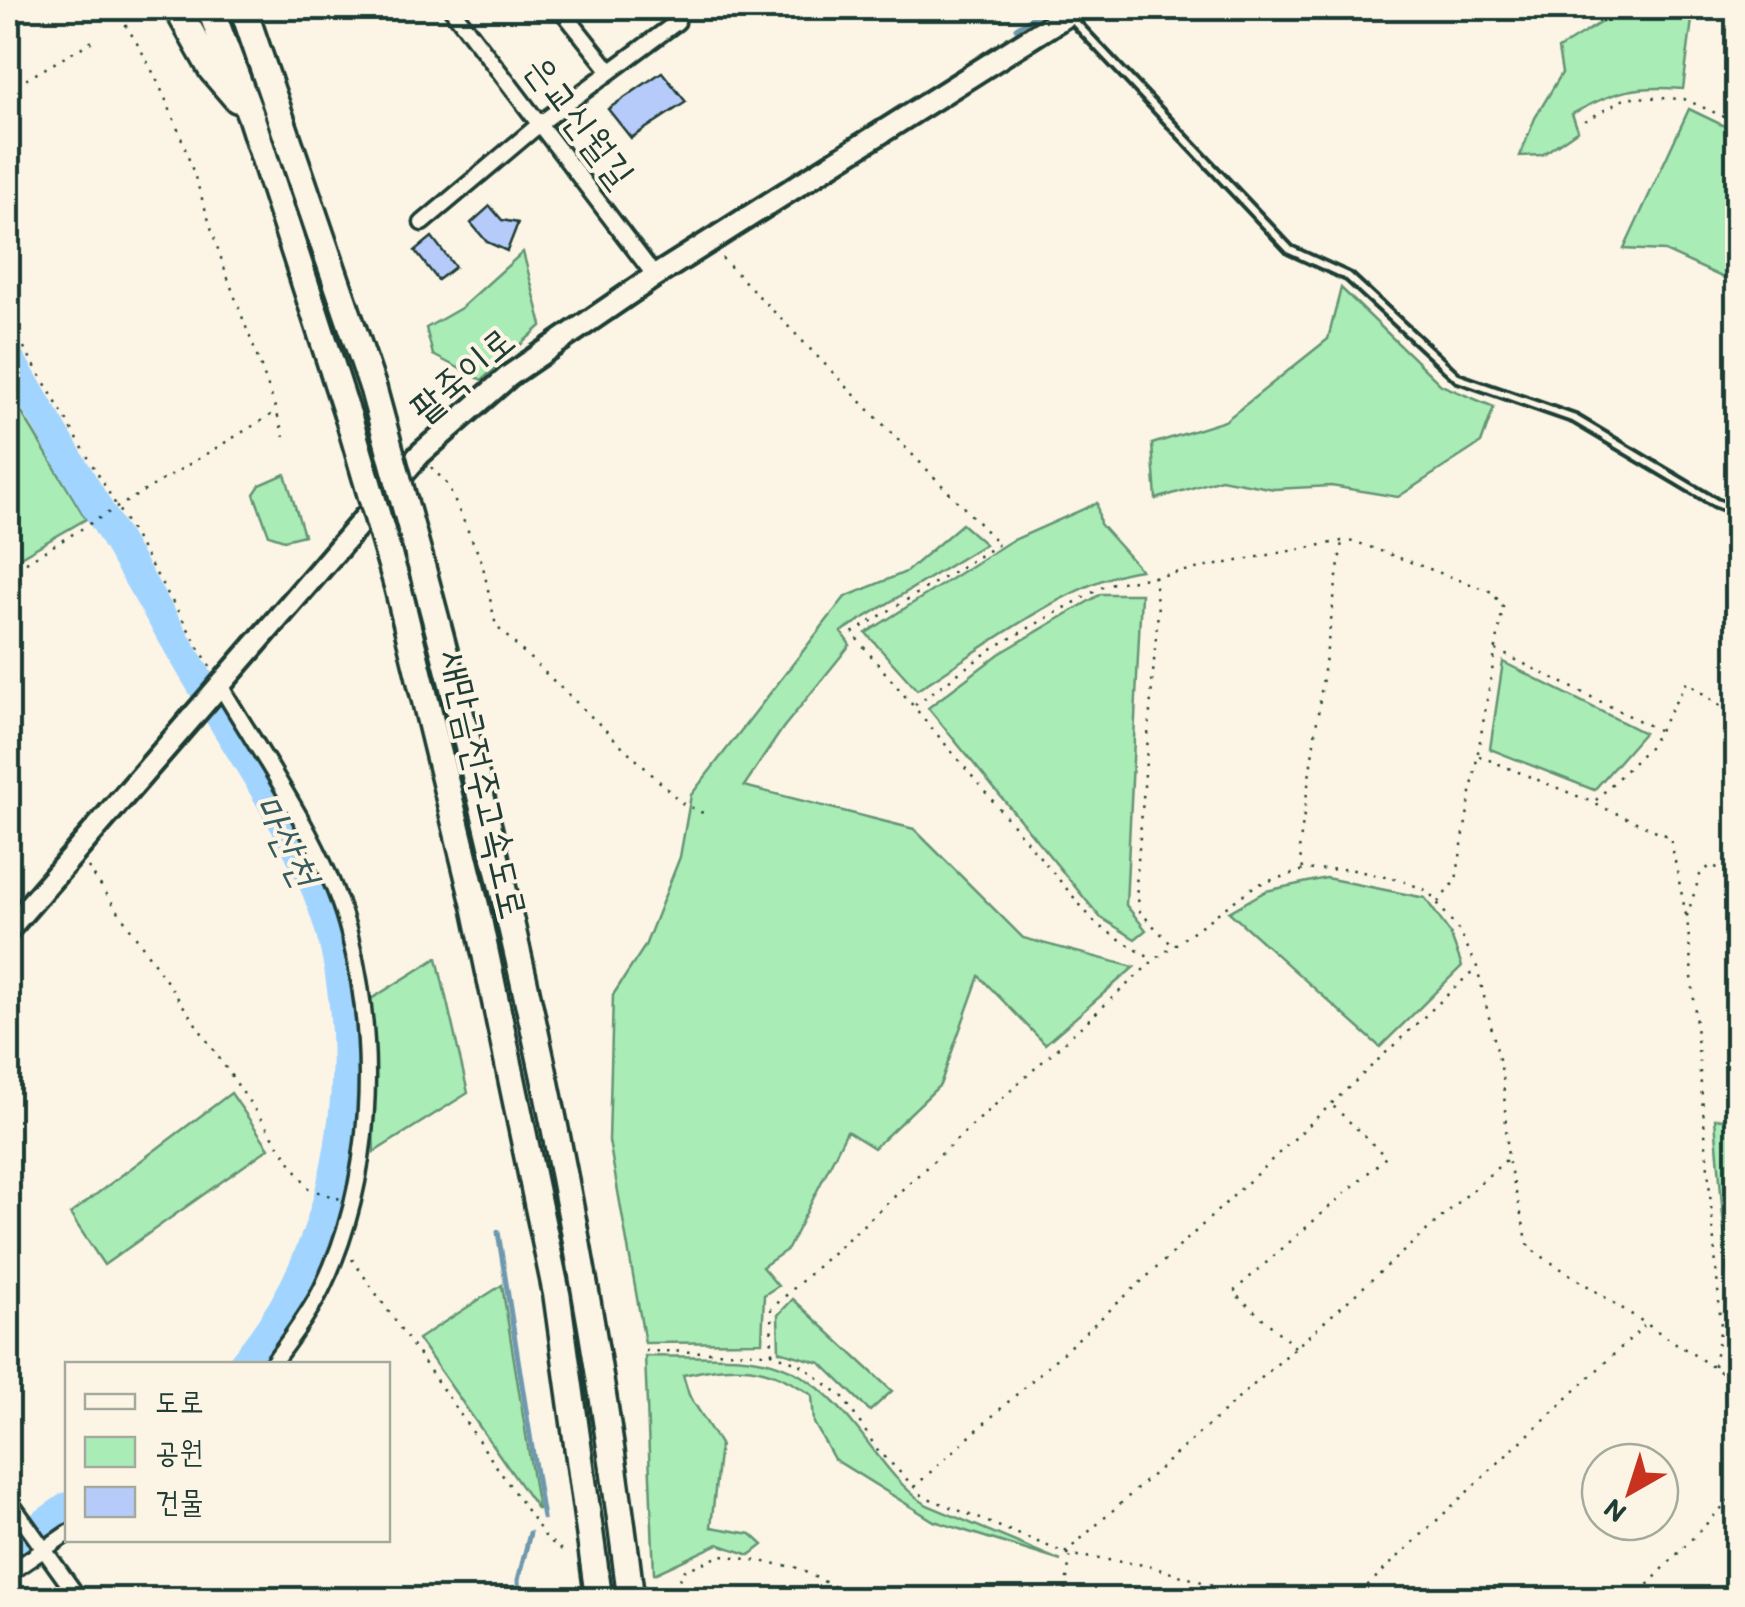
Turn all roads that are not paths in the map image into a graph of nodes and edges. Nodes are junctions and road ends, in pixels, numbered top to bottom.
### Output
1 (176, 8) edge
2 (210, 8) edge
3 (242, 8) edge
4 (450, 8) edge
5 (560, 8) edge
6 (674, 8) edge
7 (1073, 11) edge
8 (610, 71) junction
9 (250, 114) junction
10 (542, 122) junction
11 (422, 223) dead end
12 (654, 276) junction
13 (1738, 512) edge
14 (219, 689) junction
15 (8, 930) edge
16 (273, 1362) edge
17 (8, 1499) edge
18 (65, 1534) edge
19 (42, 1545) junction
20 (8, 1574) edge
21 (80, 1600) edge
22 (599, 1600) edge
23 (631, 1600) edge

1 - 9 highway
2 - 9 highway, 새만금전주고속도로
3 - 23 highway, 새만금전주고속도로, bridge
4 - 10 street, 은교신월길
5 - 8 street
6 - 8 street
7 - 12 street, 팥죽이로
7 - 13 lane
8 - 10 street
9 - 22 highway, 새만금전주고속도로, bridge
10 - 11 street
10 - 12 street, 은교신월길
12 - 14 street, 팥죽이로
14 - 15 street, 팥죽이로
14 - 16 street
17 - 19 street
18 - 19 street
19 - 20 street
19 - 21 street

